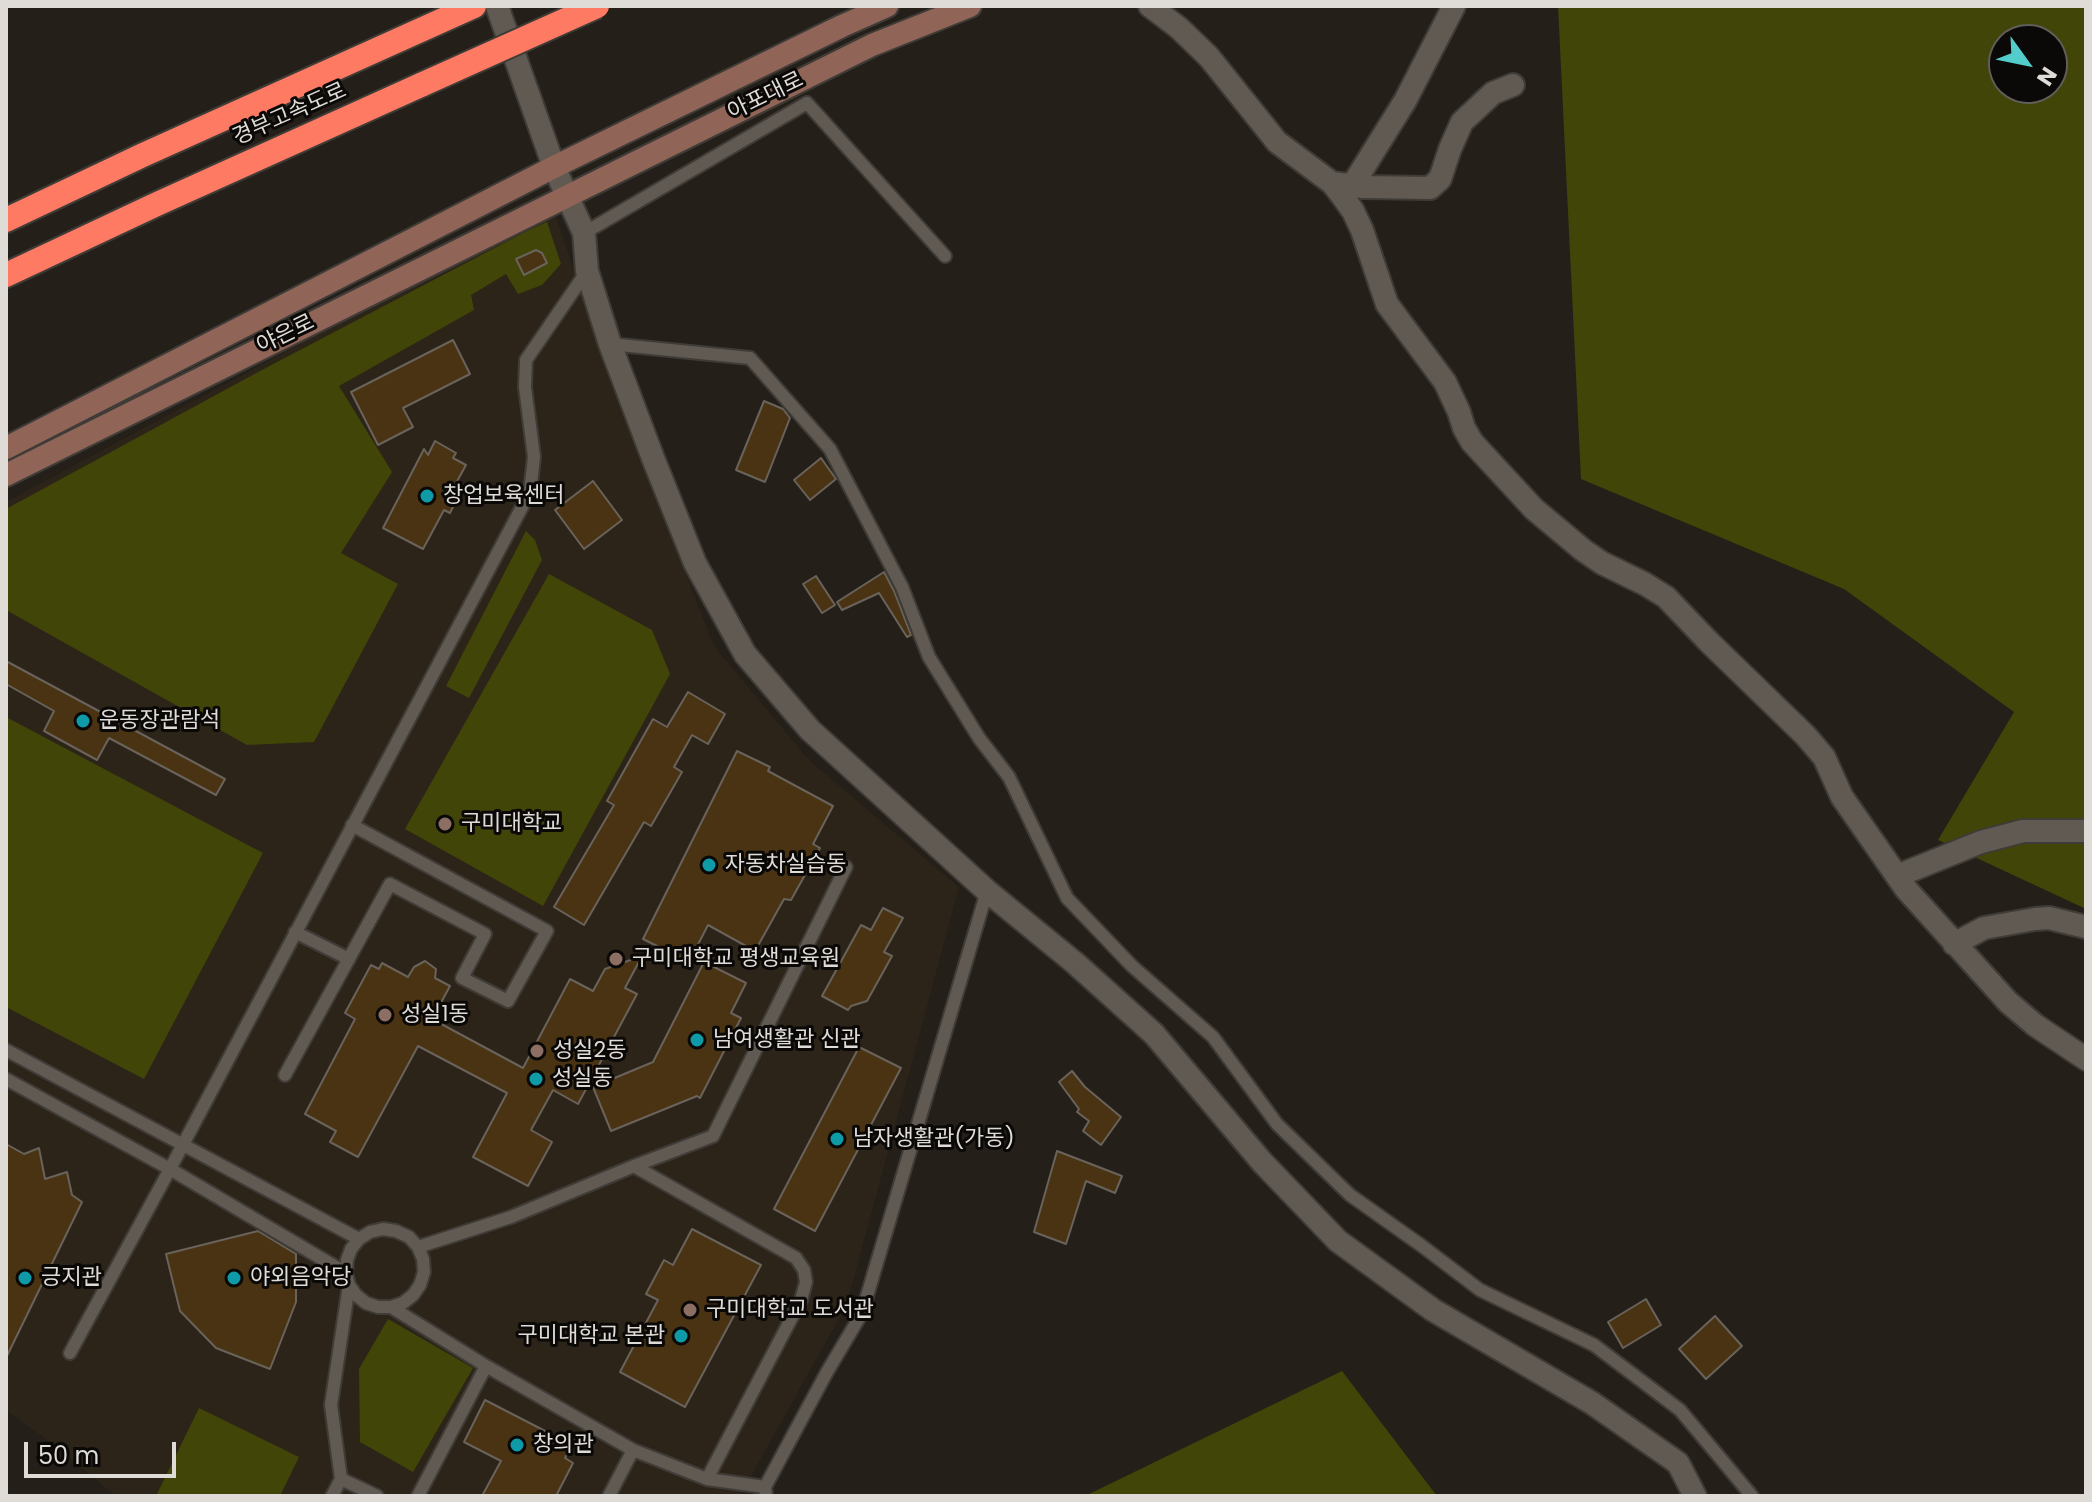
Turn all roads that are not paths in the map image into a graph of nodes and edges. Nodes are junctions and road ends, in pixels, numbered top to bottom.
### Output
1 (474, 6) edge
2 (497, 6) edge
3 (597, 6) edge
4 (887, 6) edge
5 (970, 6) edge
6 (1150, 6) edge
7 (1454, 6) edge
8 (1513, 85) dead end
9 (554, 167) junction
10 (1342, 184) junction
11 (567, 196) junction
12 (6, 220) edge
13 (584, 233) junction
14 (945, 256) dead end
15 (587, 271) junction
16 (6, 275) edge
17 (610, 344) junction
18 (6, 448) edge
19 (6, 475) edge
20 (352, 825) junction
21 (2086, 831) edge
22 (846, 867) dead end
23 (1897, 876) junction
24 (987, 891) junction
25 (2086, 927) edge
26 (295, 932) junction
27 (1954, 944) junction
28 (349, 959) junction
29 (6, 1050) edge
30 (2086, 1059) edge
31 (285, 1075) dead end
32 (6, 1079) edge
33 (183, 1144) junction
34 (634, 1166) junction
35 (170, 1169) junction
36 (359, 1239) junction
37 (418, 1247) junction
38 (348, 1279) junction
39 (391, 1307) junction
40 (70, 1353) dead end
41 (486, 1366) junction
42 (633, 1450) junction
43 (341, 1479) junction
44 (707, 1479) junction
45 (766, 1491) edge
46 (332, 1496) edge
47 (377, 1496) edge
48 (418, 1496) edge
49 (609, 1496) edge
50 (1695, 1496) edge
51 (1752, 1496) edge

1 - 12 highway, 경부고속도로
2 - 9 street
3 - 16 highway, 경부고속도로, bridge
4 - 9 main road, 아포대로
5 - 11 main road, 아포대로
6 - 10 street
7 - 10 street
8 - 10 street
9 - 11 street
9 - 18 main road, 야은로
10 - 23 street
11 - 13 street
11 - 19 main road, 야은로
13 - 14 lane
13 - 15 street
15 - 17 street
15 - 20 lane
17 - 24 street
17 - 51 lane
20 - 26 lane
20 - 28 lane
21 - 23 street
22 - 34 lane
23 - 27 street
24 - 45 lane
24 - 50 street
25 - 27 street
26 - 28 lane
26 - 33 lane
27 - 30 street
28 - 31 lane
29 - 33 lane
32 - 35 lane
33 - 35 lane
33 - 36 lane
34 - 37 lane
34 - 44 lane
35 - 38 lane
35 - 40 lane
36 - 37 lane
36 - 38 lane
37 - 39 lane
38 - 39 lane
38 - 43 lane
39 - 41 lane
41 - 42 lane
41 - 48 lane
42 - 44 lane
42 - 49 lane
43 - 46 lane
43 - 47 lane
44 - 45 lane

